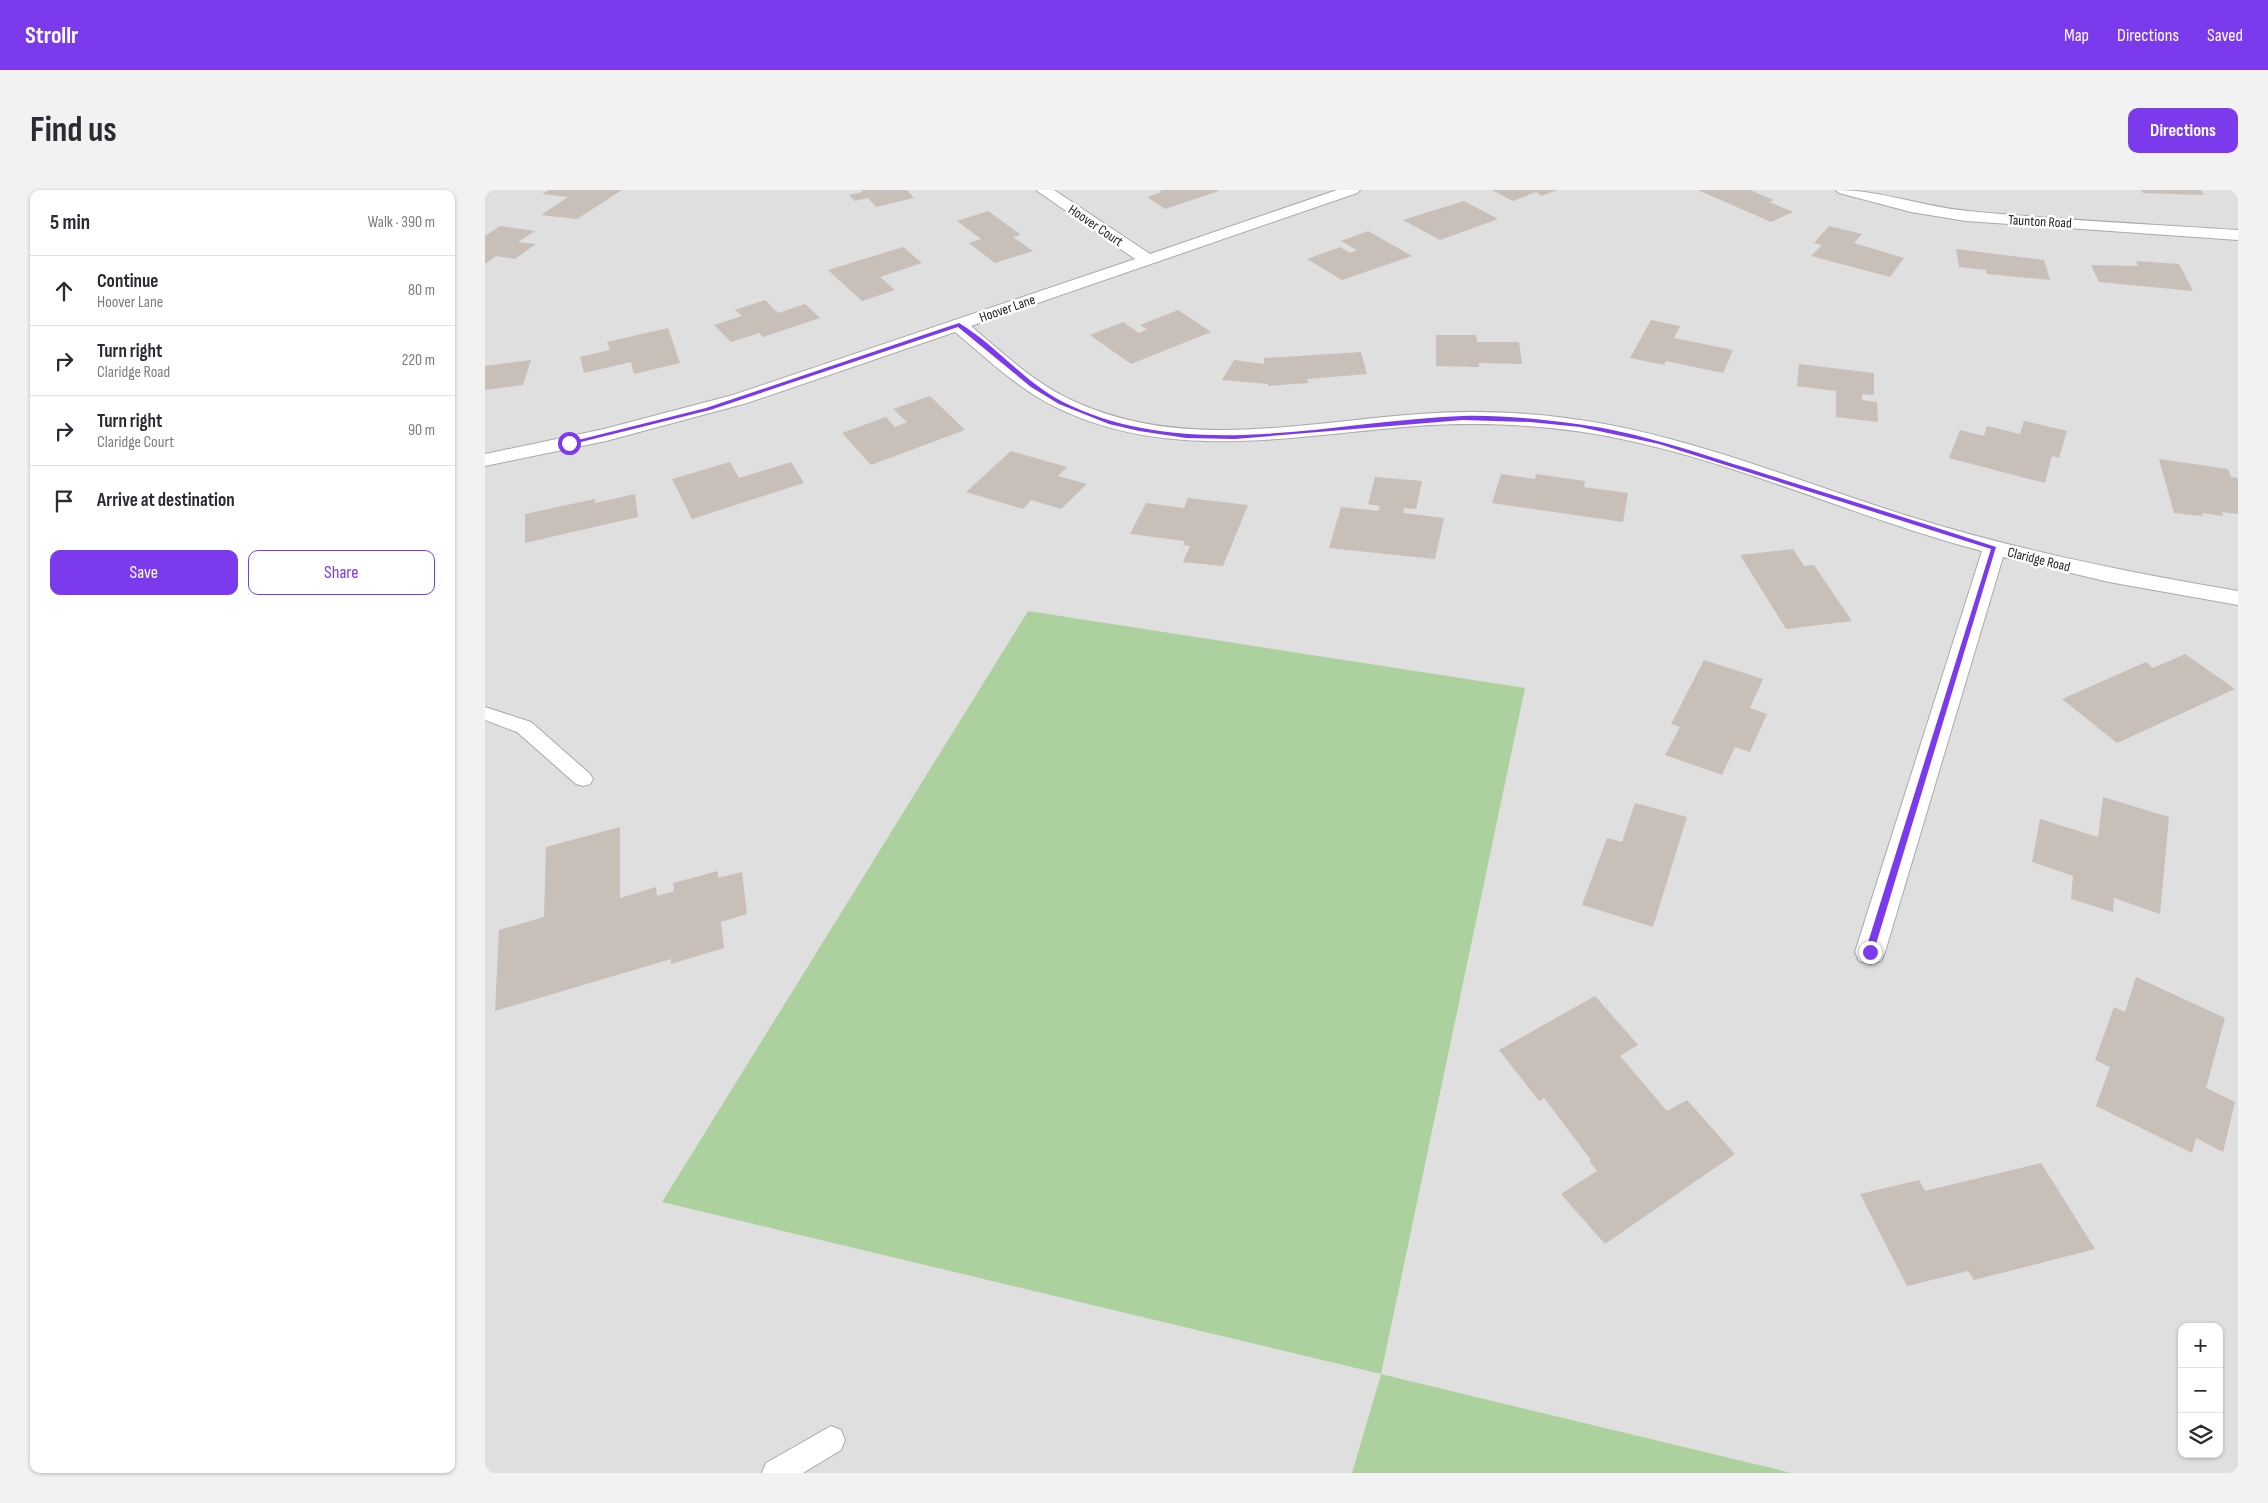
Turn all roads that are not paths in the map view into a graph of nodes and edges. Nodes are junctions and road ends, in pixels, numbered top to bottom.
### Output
1 (1044, 190) edge
2 (1352, 190) edge
3 (1845, 190) edge
4 (2238, 235) edge
5 (1148, 260) junction
6 (959, 325) junction
7 (485, 460) edge
8 (1994, 548) junction
9 (2238, 598) edge
10 (485, 713) edge
11 (583, 779) dead end
12 (1870, 952) dead end
13 (831, 1440) dead end
14 (776, 1473) edge

1 - 5 street, Hoover Court
2 - 5 street, Hoover Lane
3 - 4 street, Taunton Road
5 - 6 street, Hoover Lane
6 - 7 street, Hoover Lane
6 - 8 street, Claridge Road
8 - 9 street, Claridge Road
8 - 12 street
10 - 11 lane
13 - 14 lane

